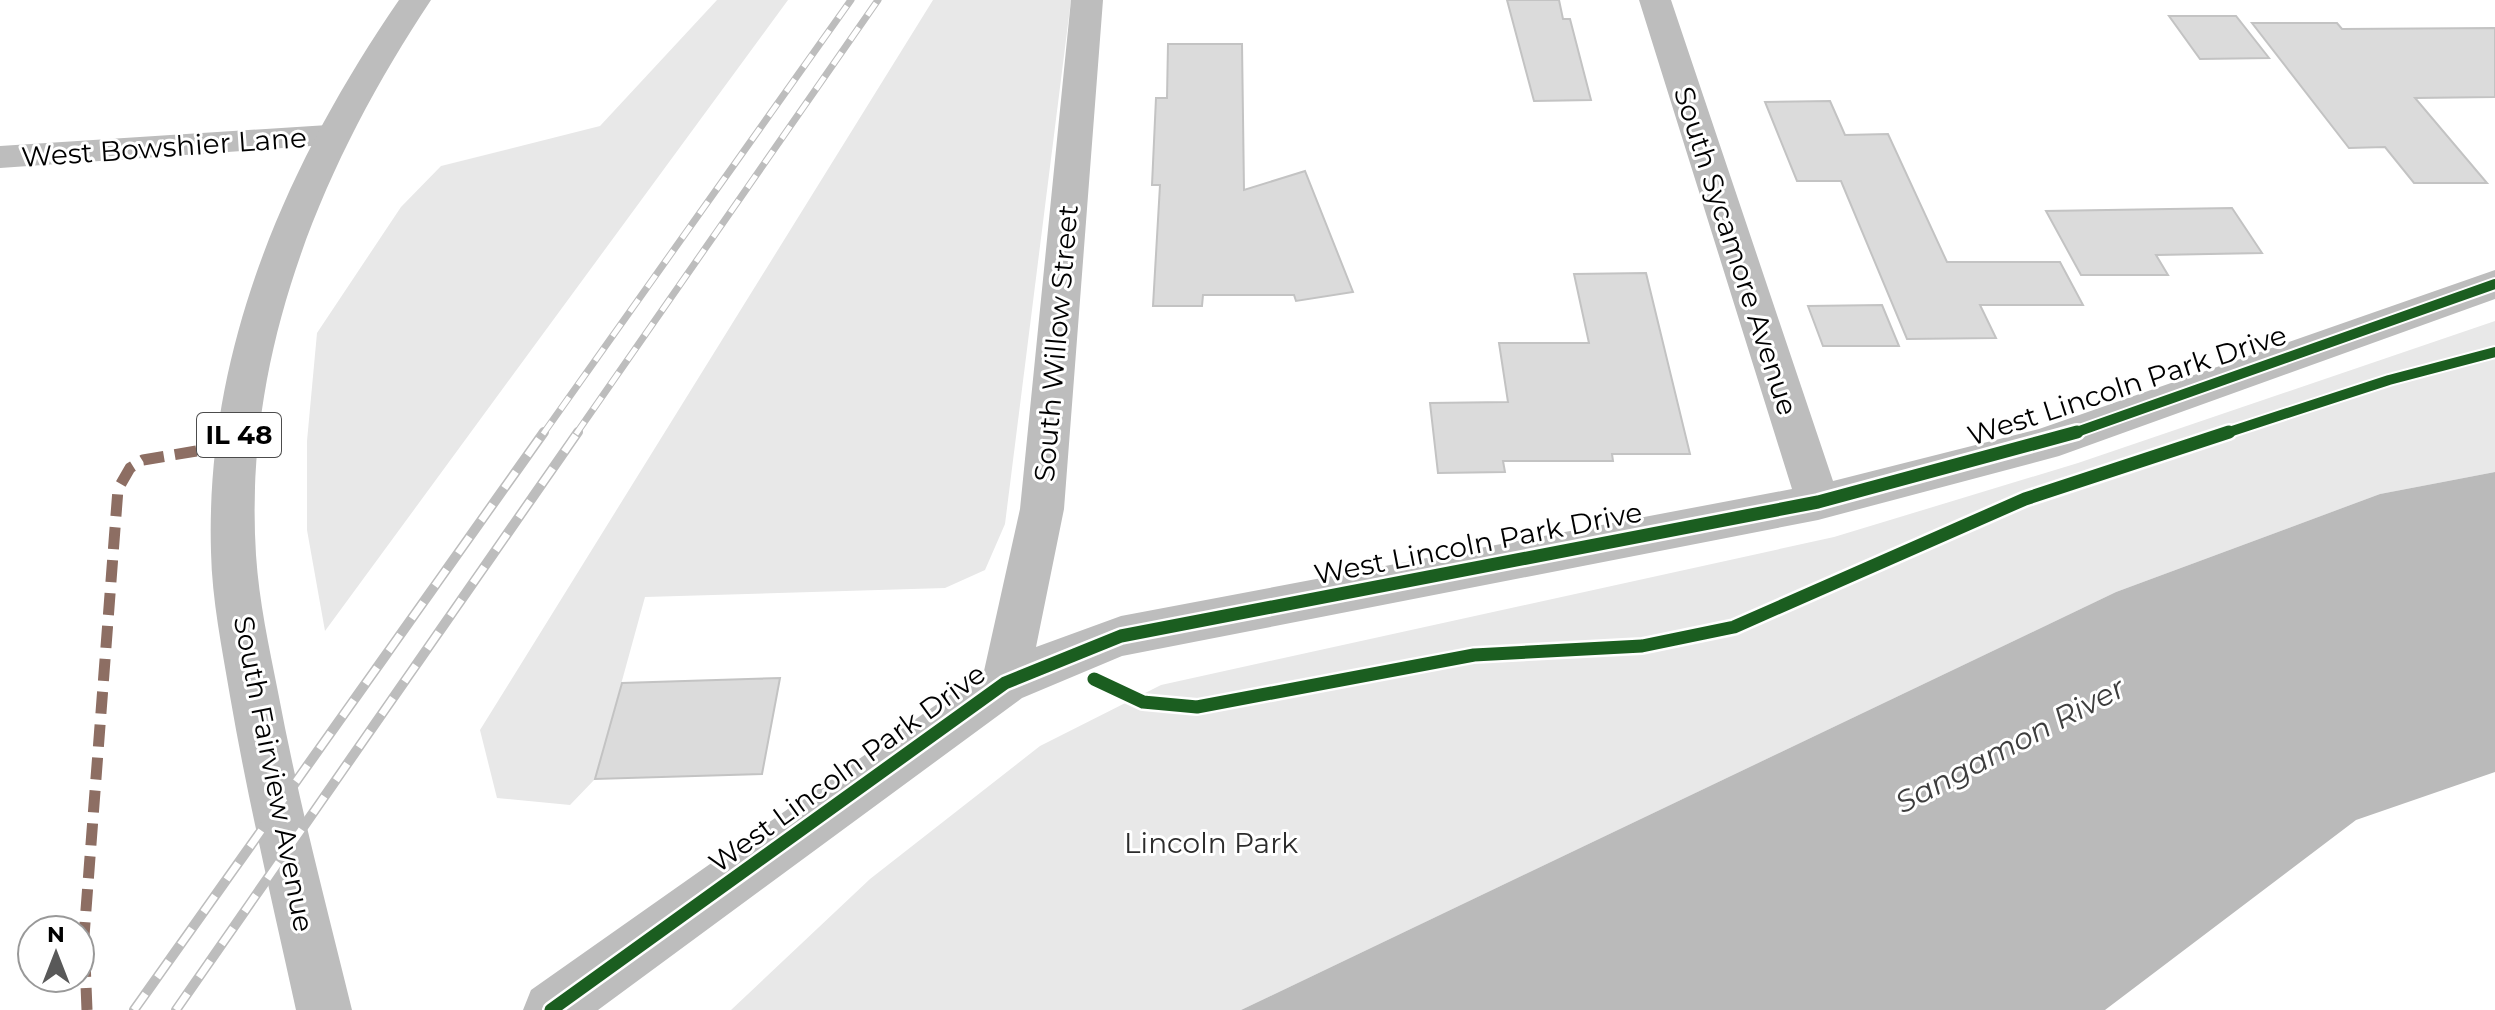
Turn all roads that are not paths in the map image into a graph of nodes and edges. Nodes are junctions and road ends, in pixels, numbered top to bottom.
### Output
1 (415, 0) edge
2 (1087, 0) edge
3 (1655, 0) edge
4 (328, 136) junction
5 (0, 157) edge
6 (2495, 284) edge
7 (1818, 502) junction
8 (1005, 683) junction
9 (324, 1010) edge
10 (551, 1010) edge

1 - 4 street, South Fairview Avenue / IL 48
2 - 8 street, South Willow Street
3 - 7 street, South Sycamore Avenue
4 - 5 street, West Bowshier Lane
4 - 9 street, South Fairview Avenue / IL 48
6 - 7 street, West Lincoln Park Drive
7 - 8 street, West Lincoln Park Drive
8 - 10 street, West Lincoln Park Drive

